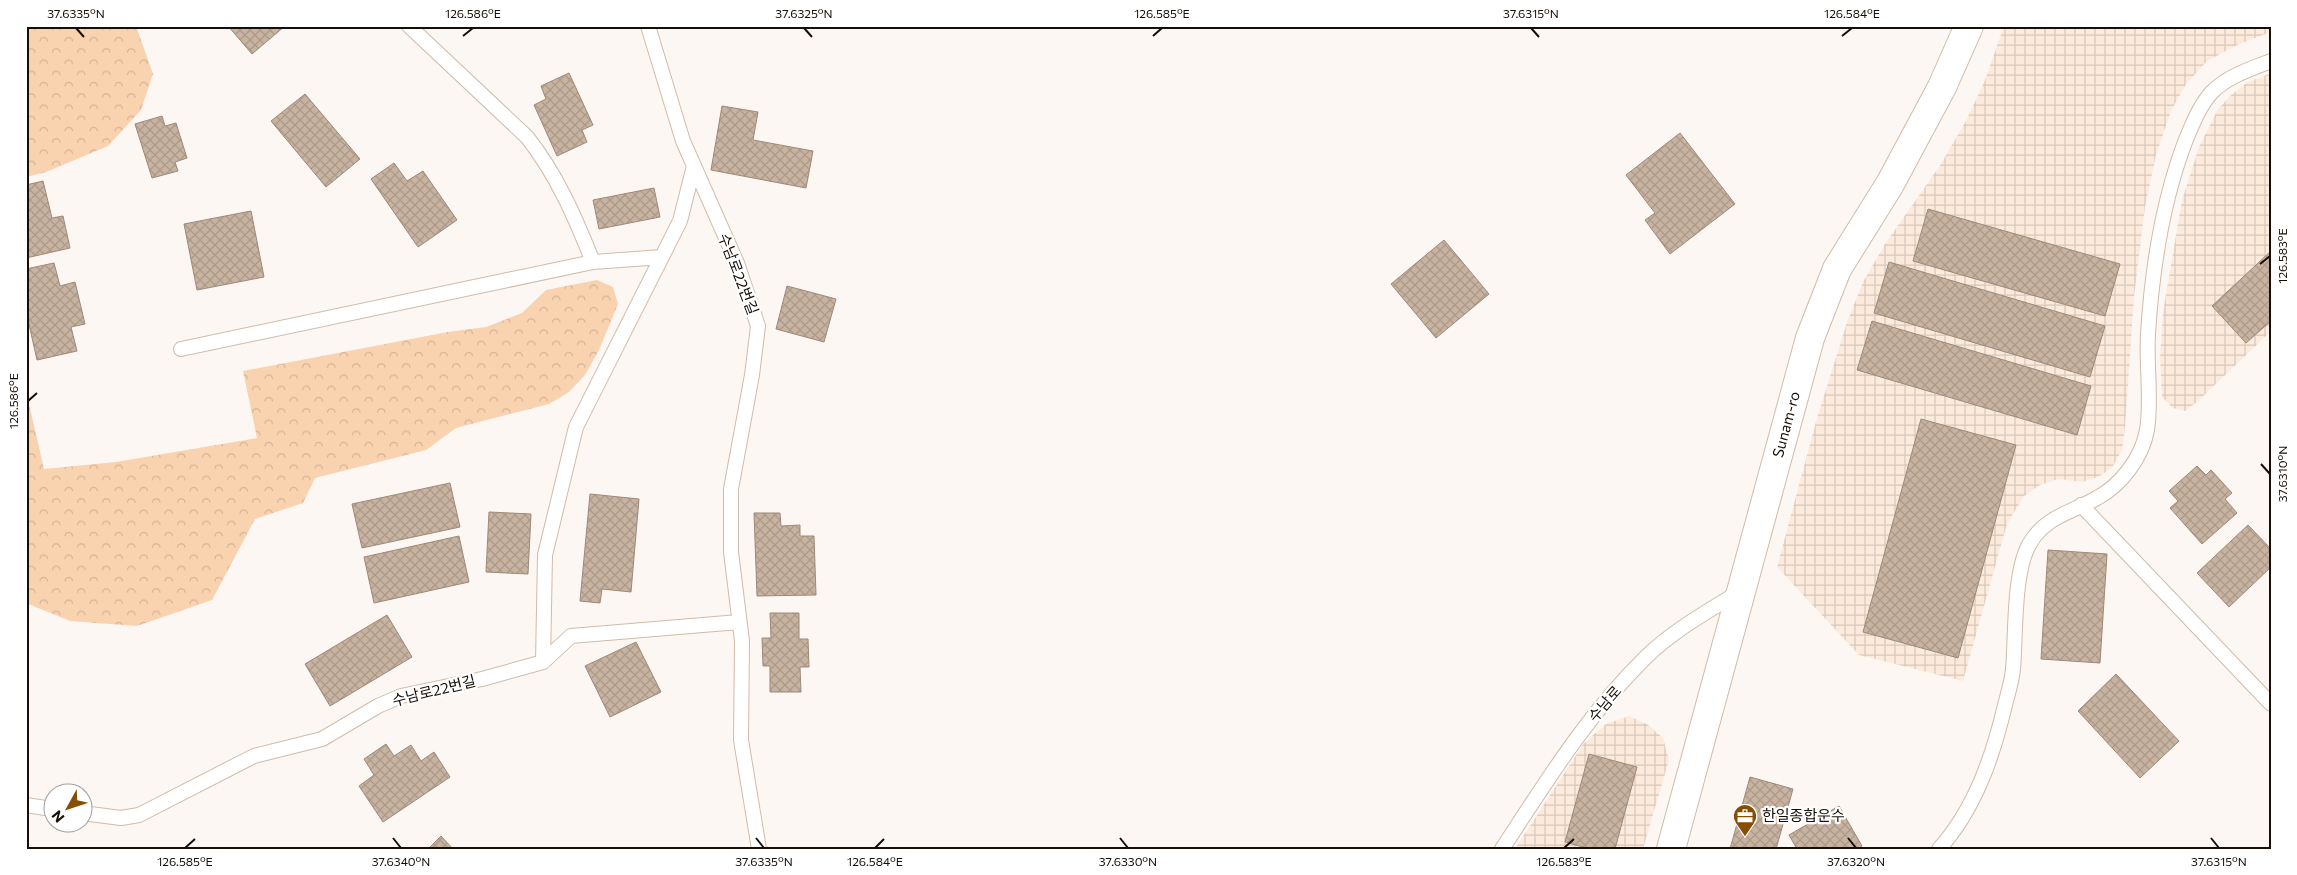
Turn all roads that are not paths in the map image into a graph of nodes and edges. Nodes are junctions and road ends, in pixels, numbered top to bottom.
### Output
1 (409, 26) edge
2 (648, 26) edge
3 (1969, 26) edge
4 (2271, 62) edge
5 (694, 166) junction
6 (662, 257) junction
7 (593, 262) junction
8 (181, 350) dead end
9 (2082, 505) junction
10 (1741, 591) junction
11 (740, 622) junction
12 (543, 662) junction
13 (2271, 704) edge
14 (26, 805) edge
15 (42, 807) edge
16 (92, 814) edge
17 (759, 849) edge
18 (1502, 849) edge
19 (1671, 849) edge
20 (1938, 849) edge

1 - 7 lane
2 - 5 lane, 수남로22번길
3 - 10 street, Sunam-ro
4 - 9 lane
5 - 6 lane
5 - 11 lane, 수남로22번길
6 - 7 lane
6 - 12 lane
7 - 8 lane
9 - 13 lane
9 - 20 lane
10 - 18 lane, 수남로
10 - 19 street, Sunam-ro
11 - 12 lane, 수남로22번길
11 - 17 lane, 수남로22번길
12 - 16 lane, 수남로22번길
14 - 15 lane

